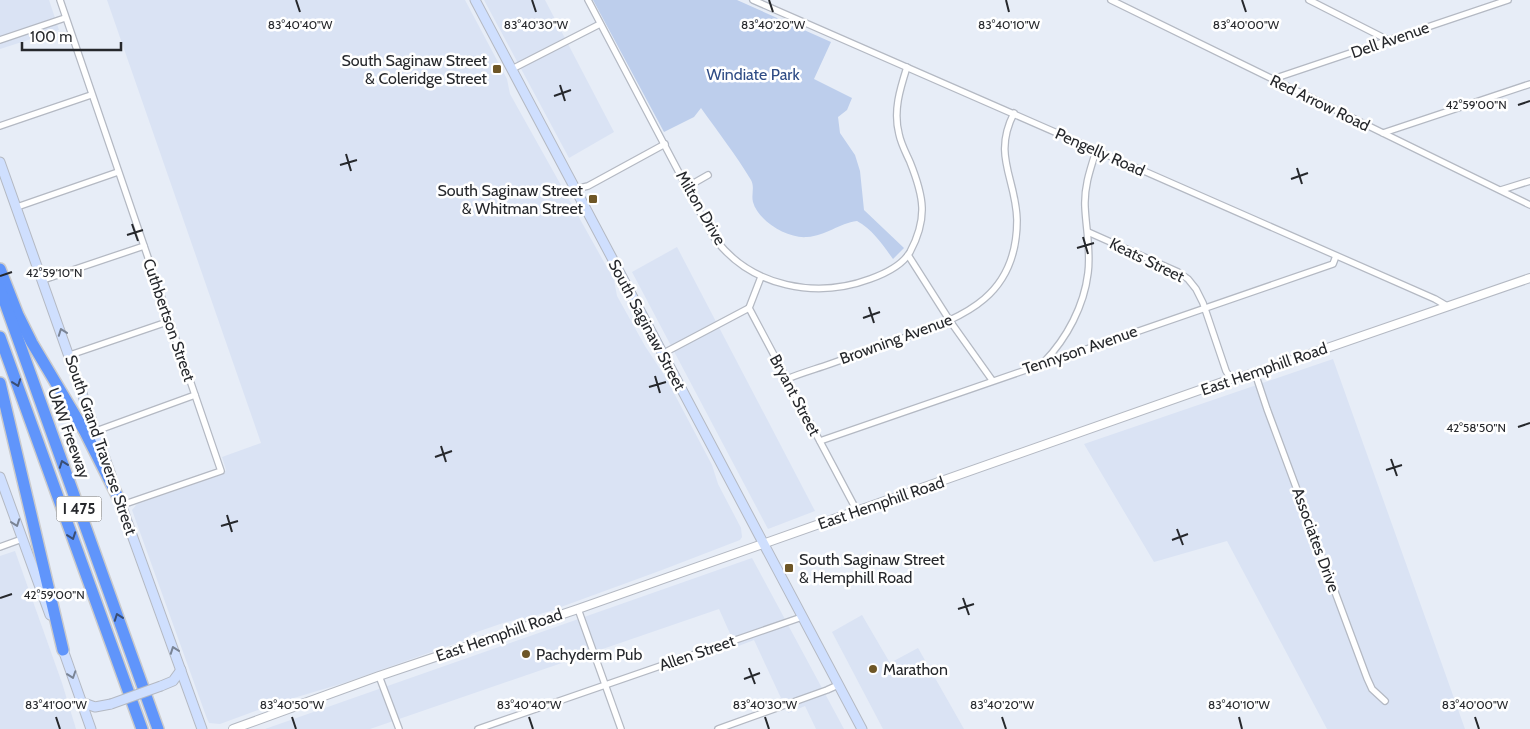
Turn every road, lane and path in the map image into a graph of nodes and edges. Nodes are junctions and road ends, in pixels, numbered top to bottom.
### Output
1 (60, 0) edge
2 (475, 0) edge
3 (588, 0) edge
4 (753, 0) edge
5 (1111, 0) edge
6 (1310, 0) edge
7 (1508, 0) edge
8 (1494, 2) edge
9 (65, 18) junction
10 (600, 24) junction
11 (0, 40) edge
12 (1388, 40) junction
13 (907, 67) junction
14 (512, 69) junction
15 (1273, 80) junction
16 (1530, 84) edge
17 (91, 95) junction
18 (1014, 113) junction
19 (0, 126) edge
20 (1383, 133) junction
21 (665, 144) junction
22 (1096, 151) junction
23 (0, 162) edge
24 (118, 172) junction
25 (708, 175) dead end
26 (1530, 181) edge
27 (687, 187) junction
28 (575, 189) junction
29 (1501, 190) junction
30 (1530, 204) edge
31 (17, 207) junction
32 (1088, 232) junction
33 (144, 246) junction
34 (908, 255) junction
35 (1336, 256) junction
36 (0, 268) edge
37 (761, 277) junction
38 (1530, 278) edge
39 (43, 280) junction
40 (0, 289) edge
41 (1447, 306) junction
42 (749, 308) junction
43 (1204, 308) junction
44 (170, 321) junction
45 (950, 321) junction
46 (0, 337) edge
47 (662, 354) junction
48 (70, 355) junction
49 (1043, 363) junction
50 (1255, 373) junction
51 (787, 379) junction
52 (1231, 379) junction
53 (992, 380) junction
54 (0, 383) edge
55 (195, 395) junction
56 (96, 431) junction
57 (820, 441) junction
58 (0, 477) edge
59 (121, 504) junction
60 (857, 511) junction
61 (22, 539) junction
62 (763, 544) junction
63 (0, 547) edge
64 (578, 609) junction
65 (802, 617) junction
66 (63, 650) junction
67 (181, 670) junction
68 (380, 676) junction
69 (605, 685) junction
70 (838, 685) junction
71 (1385, 701) dead end
72 (81, 702) junction
73 (91, 729) edge
74 (142, 729) edge
75 (158, 729) edge
76 (202, 729) edge
77 (233, 729) edge
78 (399, 729) edge
79 (478, 729) edge
80 (621, 729) edge
81 (718, 729) edge
82 (862, 729) edge

1 - 9 street, Cuthbertson Street
2 - 14 main road, South Saginaw Street
3 - 10 street, Milton Drive
4 - 13 street, Pengelly Road
5 - 15 street, Red Arrow Road
6 - 12 street
7 - 8 street, Dell Avenue
8 - 12 street, Dell Avenue
9 - 11 street
9 - 17 street, Cuthbertson Street
10 - 14 street
10 - 21 street, Milton Drive
12 - 15 street, Dell Avenue
13 - 18 street, Pengelly Road
13 - 34 street, Milton Drive
14 - 28 main road, South Saginaw Street
15 - 20 street, Red Arrow Road
16 - 20 street
17 - 19 street
17 - 24 street, Cuthbertson Street
18 - 22 street, Pengelly Road
18 - 45 street, Browning Avenue
20 - 29 street, Red Arrow Road
21 - 27 street, Milton Drive
21 - 28 street
22 - 32 street
22 - 35 street, Pengelly Road
23 - 31 main road, South Grand Traverse Street
24 - 31 street
24 - 33 street, Cuthbertson Street
25 - 27 street
26 - 29 street
27 - 37 street, Milton Drive
28 - 47 main road, South Saginaw Street
29 - 30 street, Red Arrow Road
31 - 39 main road, South Grand Traverse Street
32 - 43 street, Keats Street
32 - 49 street
33 - 39 street
33 - 44 street, Cuthbertson Street
34 - 37 street, Milton Drive
34 - 45 street
35 - 41 street, Pengelly Road
35 - 43 street, Tennyson Avenue
36 - 59 highway
37 - 42 street
38 - 41 street, East Hemphill Road
48 -> 39 main road, South Grand Traverse Street
75 -> 40 highway, UAW Freeway / I 475
41 - 50 street, East Hemphill Road
42 - 47 street
42 - 51 street, Bryant Street
43 - 49 street, Tennyson Avenue
43 - 52 street, Keats Street
44 - 48 street
44 - 55 street, Cuthbertson Street
45 - 51 street, Browning Avenue
45 - 53 street
46 -> 74 highway, UAW Freeway / I 475
47 - 62 main road, South Saginaw Street
48 - 56 main road, South Grand Traverse Street
49 - 53 street, Tennyson Avenue
50 - 52 street, East Hemphill Road
50 - 71 street, Associates Drive
51 - 57 street, Bryant Street
52 - 60 street, East Hemphill Road
53 - 57 street, Tennyson Avenue
54 - 66 highway
55 - 56 street
55 - 59 street, Cuthbertson Street
56 - 59 main road, South Grand Traverse Street
57 - 60 street, Bryant Street
58 -> 61 main road
67 -> 59 main road, South Grand Traverse Street
60 - 62 street, East Hemphill Road
61 - 63 street
61 - 66 main road
62 - 64 street, East Hemphill Road
62 - 65 main road, South Saginaw Street
64 - 68 street, East Hemphill Road
64 - 69 street
65 - 69 street, Allen Street
65 - 70 main road, South Saginaw Street
66 -> 72 main road
67 - 72 main road, bridge
67 - 76 main road, South Grand Traverse Street
68 - 77 street, East Hemphill Road
68 - 78 street
69 - 79 street, Allen Street
69 - 80 street
70 - 81 street
70 - 82 main road, South Saginaw Street
72 - 73 main road

